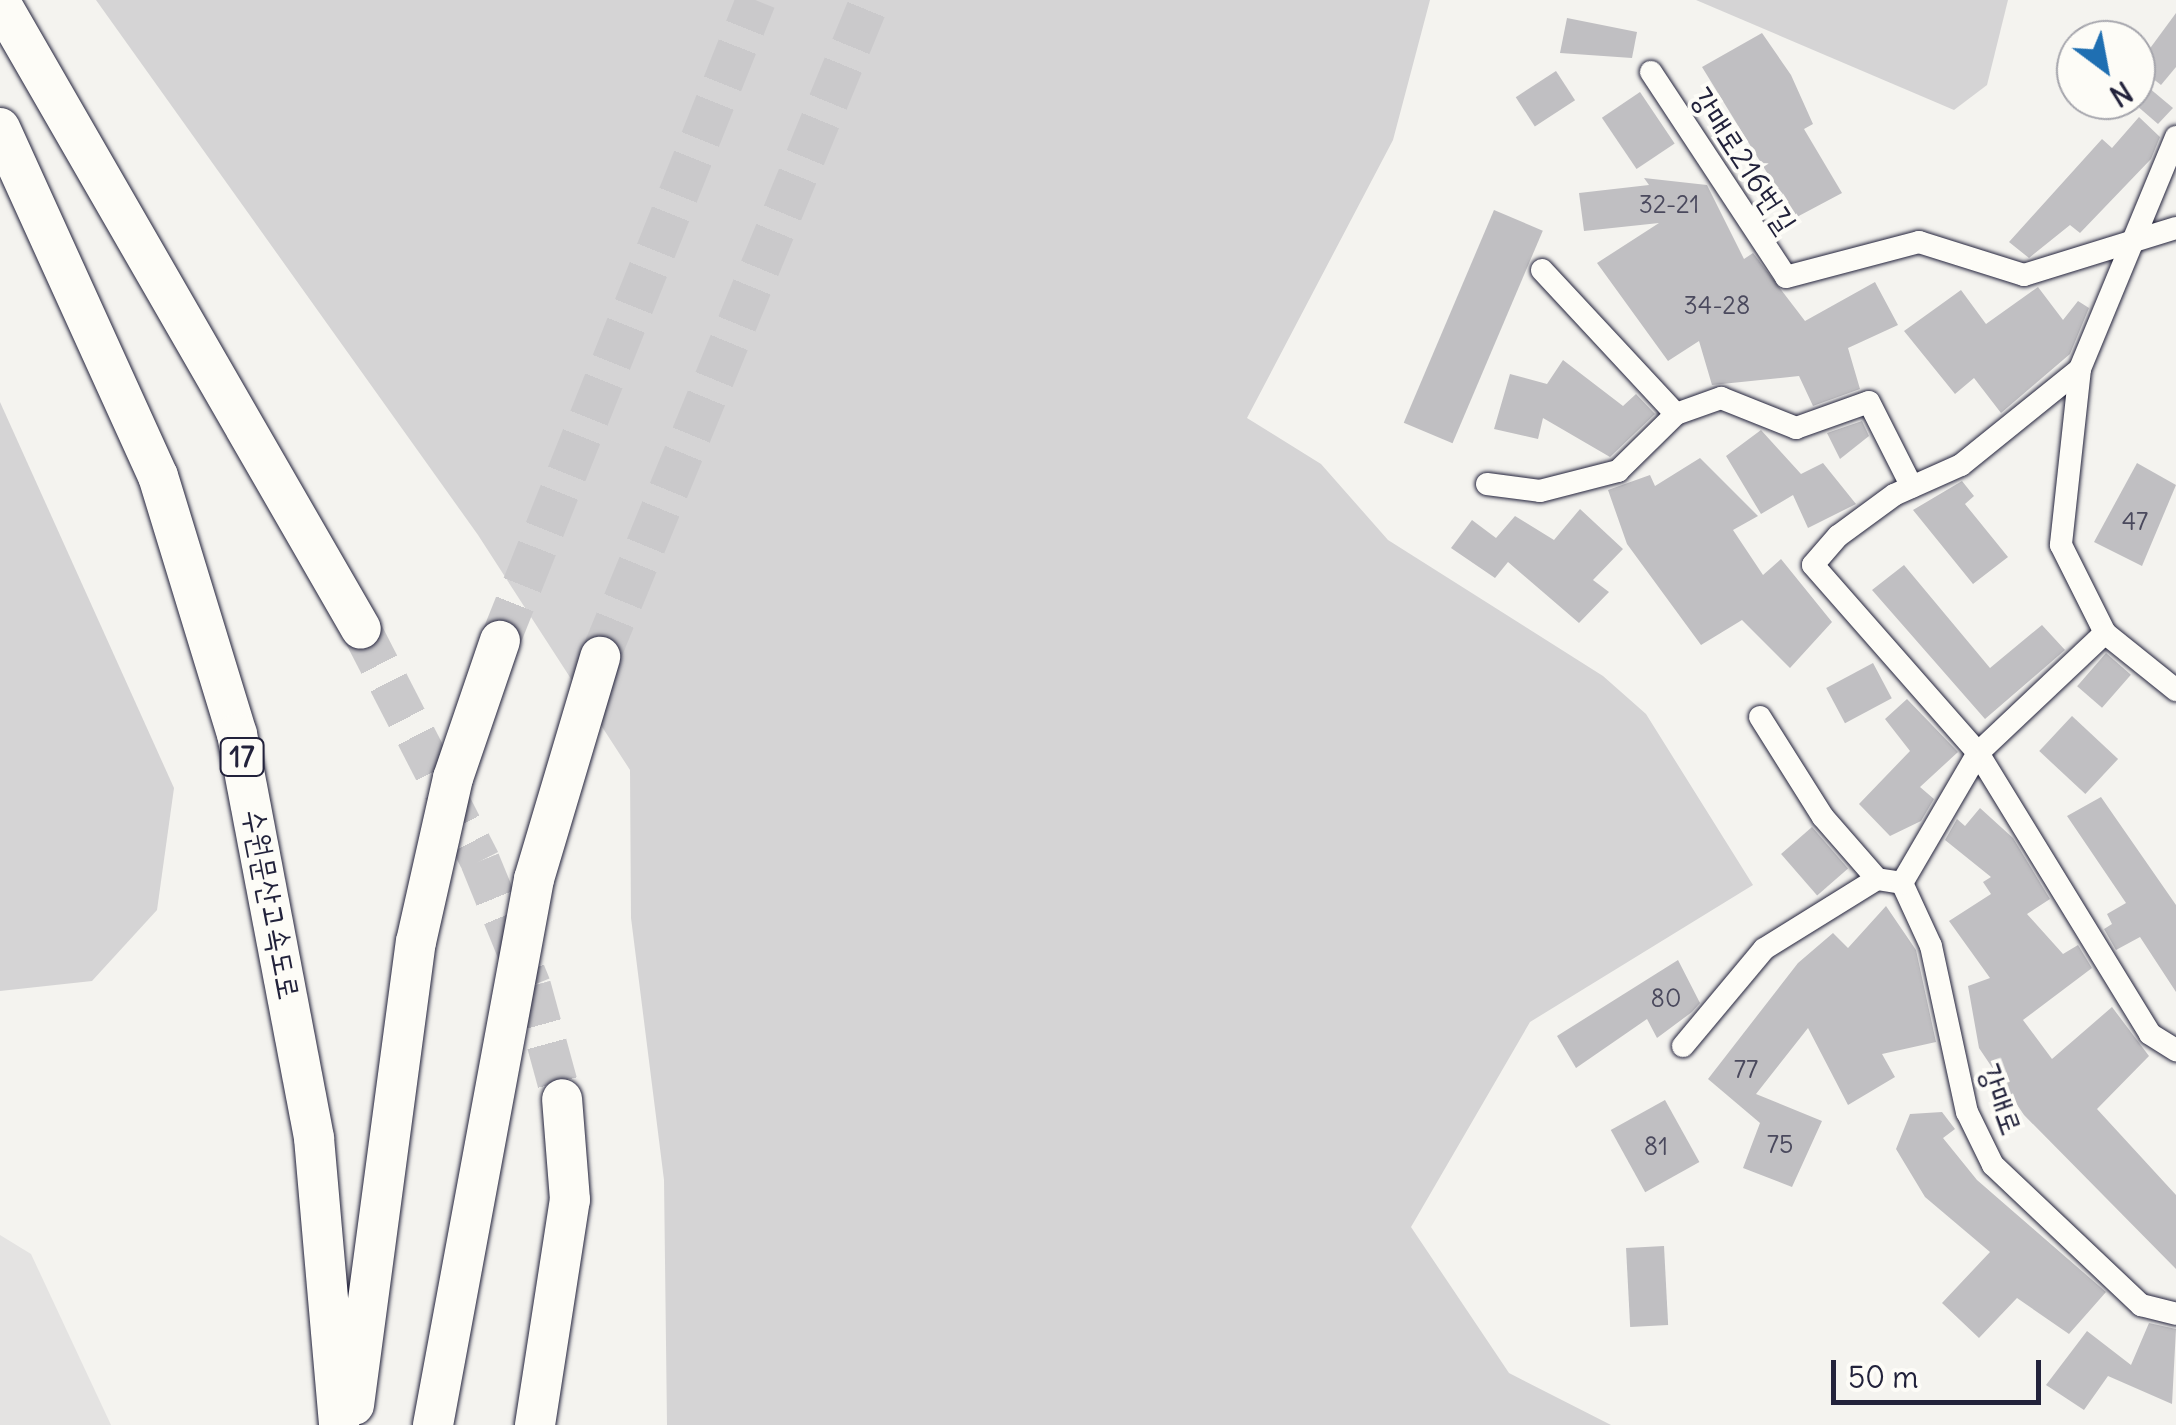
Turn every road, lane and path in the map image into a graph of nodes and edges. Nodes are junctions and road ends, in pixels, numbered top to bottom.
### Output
1 (0, 2) edge
2 (1651, 72) dead end
3 (0, 128) edge
4 (2176, 137) edge
5 (2176, 228) edge
6 (2136, 241) junction
7 (1542, 270) dead end
8 (2080, 369) junction
9 (1676, 414) junction
10 (1488, 484) dead end
11 (1912, 487) junction
12 (361, 629) tunnel mouth
13 (2105, 633) junction
14 (500, 640) tunnel mouth
15 (600, 657) tunnel mouth
16 (2176, 690) edge
17 (1760, 717) dead end
18 (1978, 753) junction
19 (1877, 879) junction
20 (1902, 883) junction
21 (1683, 1046) dead end
22 (2176, 1050) edge
23 (562, 1099) tunnel mouth
24 (2176, 1314) edge
25 (339, 1425) edge
26 (351, 1425) edge
27 (434, 1425) edge
28 (534, 1425) edge

1 - 12 highway
2 - 6 street, 강매로216번길
3 - 25 highway, 수원문산고속도로 / 17
4 - 6 street
5 - 6 street
6 - 8 street
7 - 9 street
8 - 11 street
8 - 13 street
9 - 10 street
9 - 11 street
11 - 18 street
13 - 16 street
13 - 18 street
14 - 26 highway
15 - 27 highway
17 - 19 street
18 - 20 street
18 - 22 street
19 - 20 street
19 - 21 street
20 - 24 street, 강매로
23 - 28 highway

